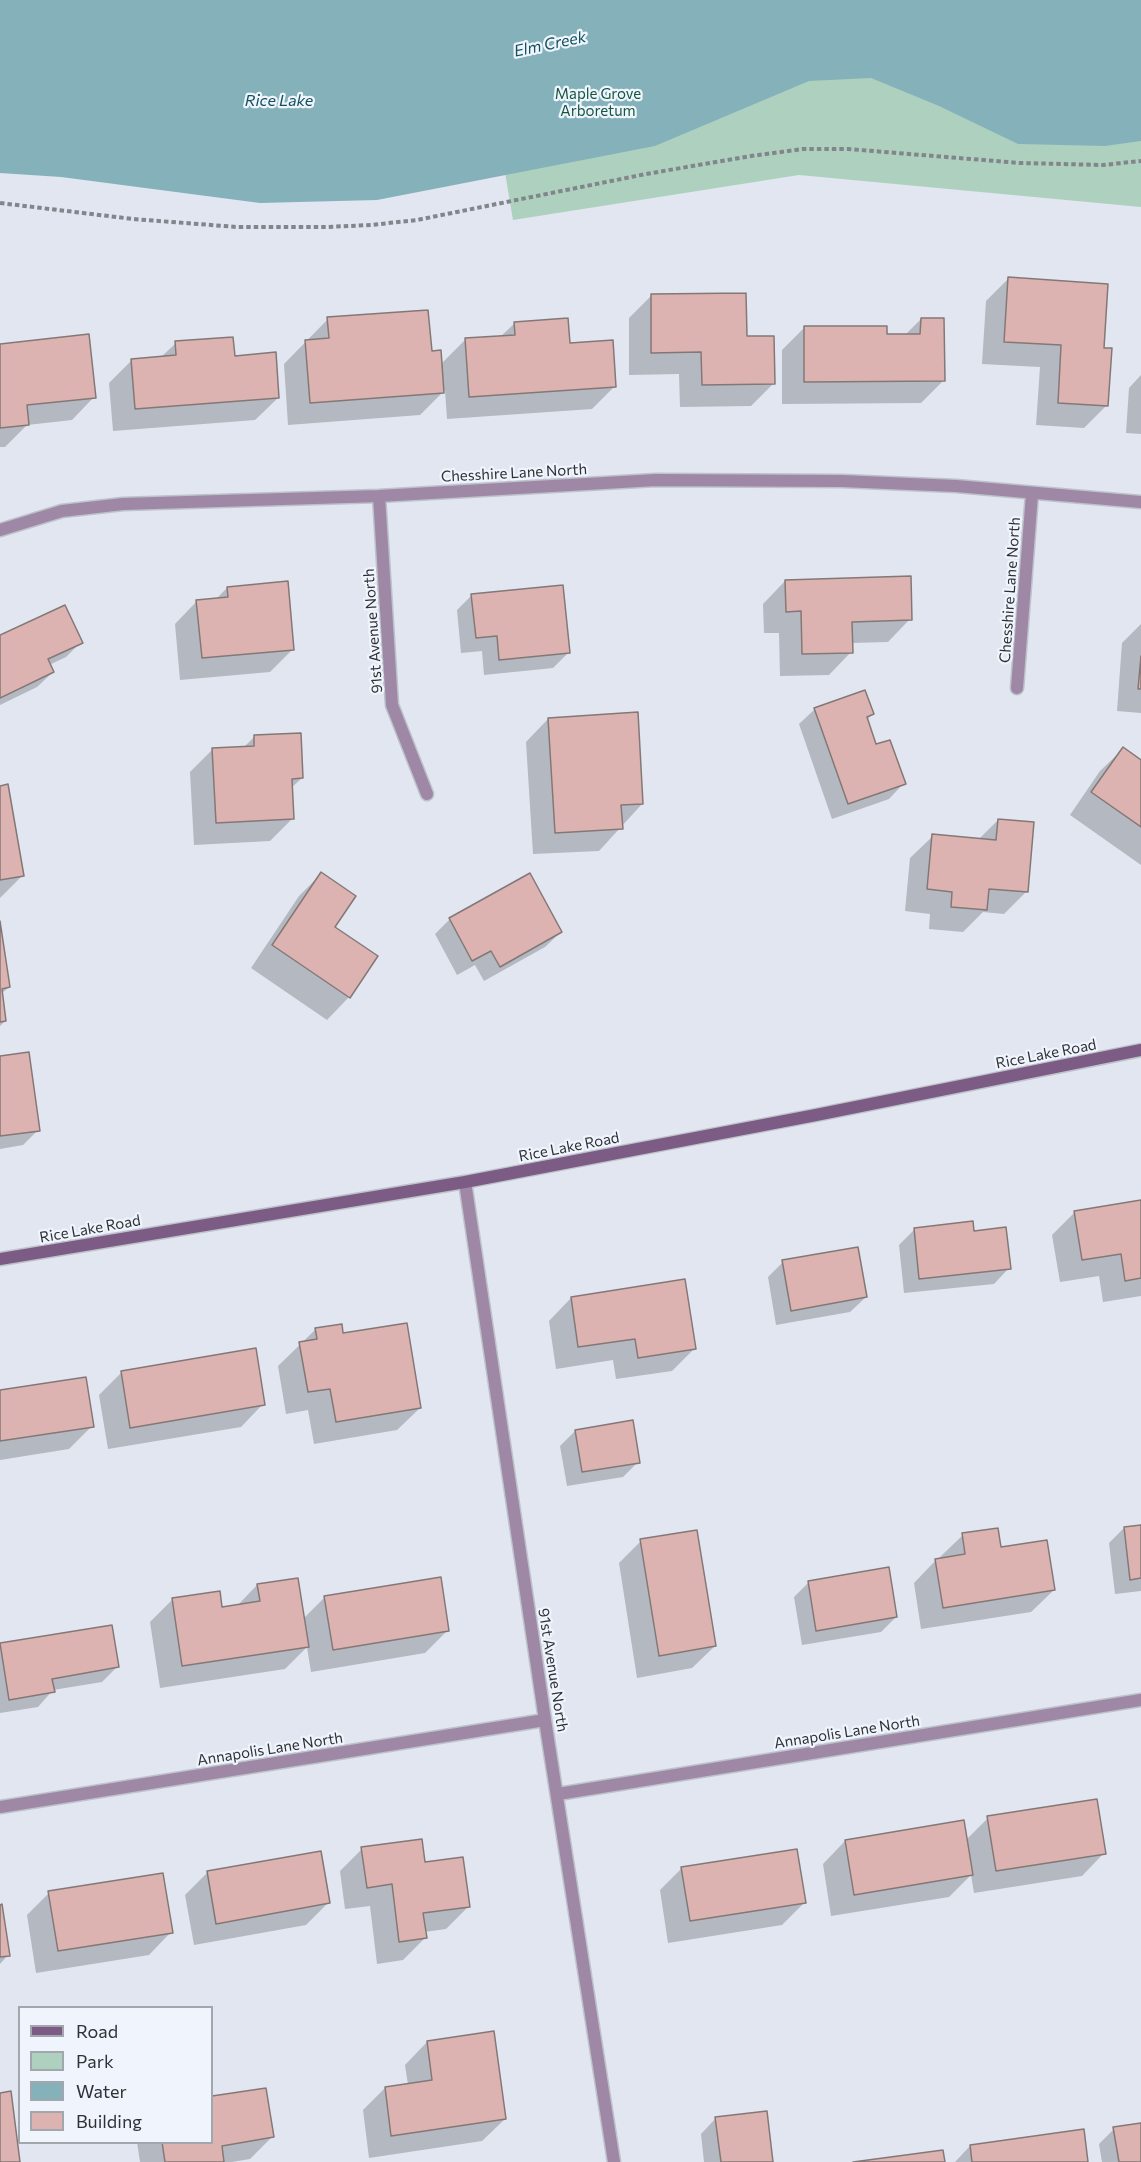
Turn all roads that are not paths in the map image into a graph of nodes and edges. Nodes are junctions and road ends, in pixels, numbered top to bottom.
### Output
1 (1032, 494) junction
2 (379, 496) junction
3 (1141, 502) edge
4 (0, 530) edge
5 (1017, 688) dead end
6 (427, 794) dead end
7 (1141, 1050) edge
8 (465, 1182) junction
9 (0, 1259) edge
10 (1141, 1700) edge
11 (545, 1720) junction
12 (558, 1794) junction
13 (0, 1807) edge
14 (615, 2162) edge

1 - 2 street, Chesshire Lane North
1 - 3 street, Chesshire Lane North
1 - 5 street, Chesshire Lane North
2 - 4 street, Chesshire Lane North
2 - 6 street, 91st Avenue North
7 - 8 street, Rice Lake Road
8 - 9 street, Rice Lake Road
8 - 11 street, 91st Avenue North
10 - 12 street, Annapolis Lane North
11 - 12 street, 91st Avenue North
11 - 13 street, Annapolis Lane North
12 - 14 street, 91st Avenue North

